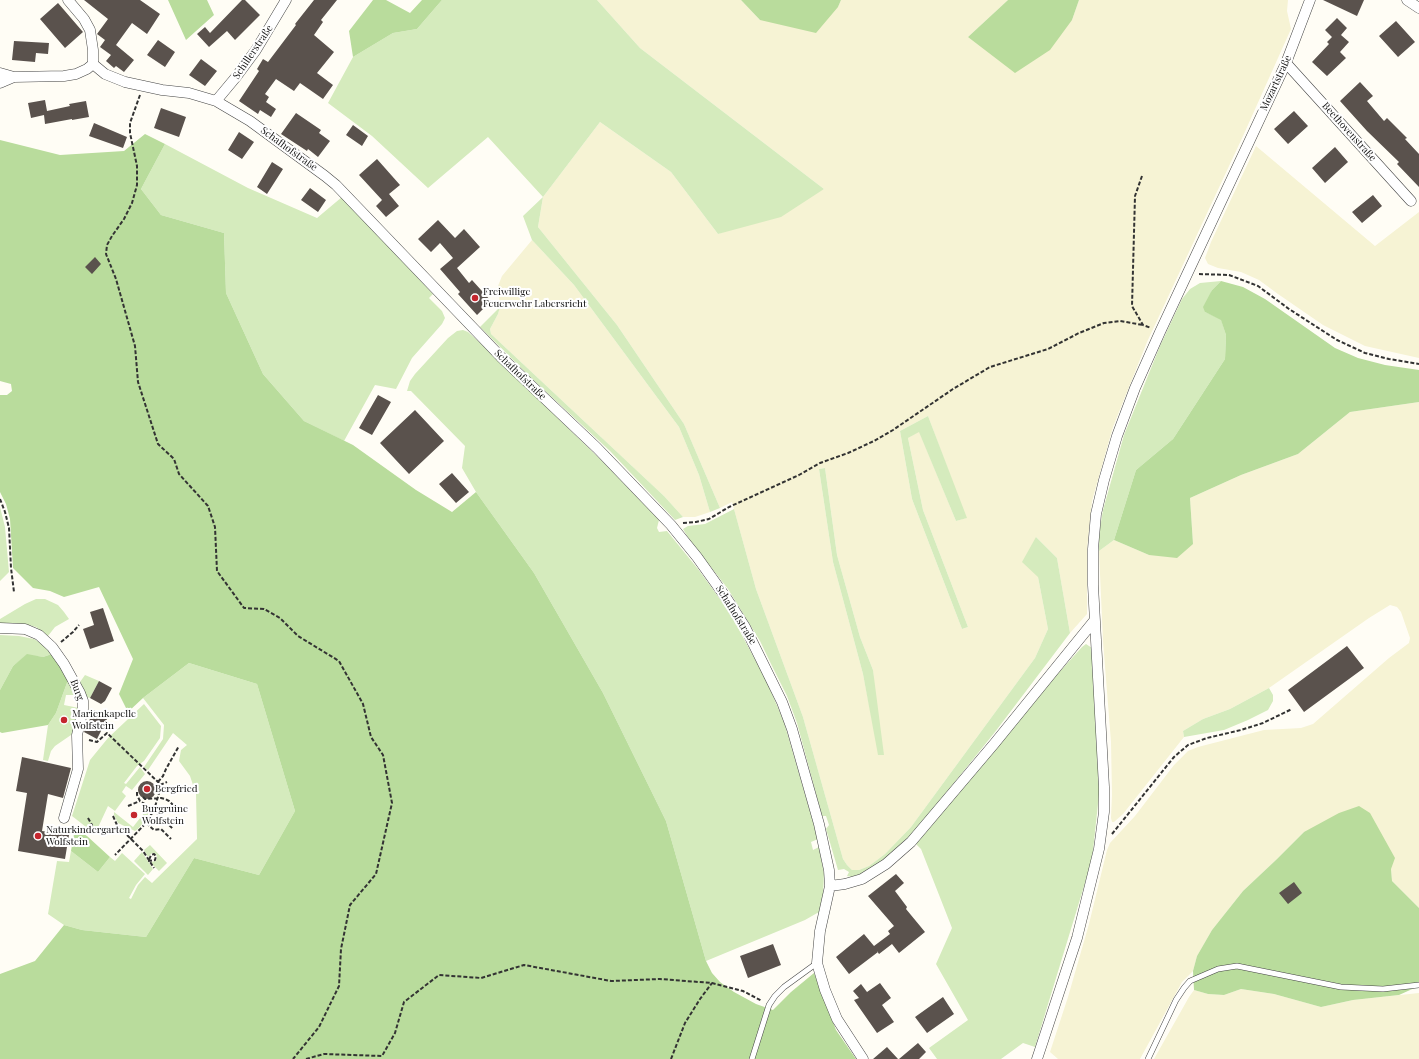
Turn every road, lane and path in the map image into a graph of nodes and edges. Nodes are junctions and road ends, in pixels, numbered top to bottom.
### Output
1 (68, 0) edge
2 (286, 0) edge
3 (1310, 0) edge
4 (1407, 0) edge
5 (1419, 8) edge
6 (1286, 63) junction
7 (93, 64) junction
8 (0, 73) edge
9 (14, 77) junction
10 (0, 83) edge
11 (144, 87) junction
12 (216, 101) junction
13 (1142, 176) dead end
14 (1411, 200) dead end
15 (1188, 270) junction
16 (1143, 325) junction
17 (1160, 332) junction
18 (1419, 364) edge
19 (0, 499) edge
20 (671, 525) junction
21 (14, 592) dead end
22 (1094, 621) junction
23 (79, 625) dead end
24 (0, 628) edge
25 (58, 644) dead end
26 (1292, 709) dead end
27 (77, 735) junction
28 (180, 746) dead end
29 (158, 782) junction
30 (167, 782) dead end
31 (160, 785) junction
32 (137, 792) dead end
33 (143, 797) dead end
34 (157, 798) junction
35 (140, 801) junction
36 (173, 805) dead end
37 (128, 806) dead end
38 (154, 810) junction
39 (113, 816) dead end
40 (64, 818) dead end
41 (88, 818) dead end
42 (146, 823) junction
43 (174, 829) dead end
44 (90, 834) dead end
45 (131, 839) junction
46 (171, 839) dead end
47 (1099, 849) junction
48 (115, 855) dead end
49 (154, 868) dead end
50 (830, 886) junction
51 (817, 963) junction
52 (712, 983) junction
53 (1419, 985) edge
54 (769, 1005) junction
55 (292, 1059) edge
56 (306, 1059) edge
57 (671, 1059) edge
58 (752, 1059) edge
59 (863, 1059) edge
60 (1037, 1059) edge
61 (1148, 1059) edge

1 - 7 street
2 - 12 street, Schillerstraße
3 - 6 street, Mozartstraße
4 - 5 street
6 - 14 street, Beethovenstraße
6 - 15 street, Mozartstraße
7 - 9 street
7 - 11 street, Schafhofstraße
8 - 9 street
9 - 10 street
11 - 12 street, Schafhofstraße
11 - 55 path
12 - 20 street, Schafhofstraße
13 - 16 path
15 - 17 street, Mozartstraße
15 - 18 path
16 - 17 path
16 - 20 path
17 - 22 street, Mozartstraße
19 - 21 path
20 - 50 street, Schafhofstraße
22 - 47 street, Mozartstraße
22 - 50 street
23 - 25 path
24 - 27 street, Burg
26 - 47 path
27 - 29 path
27 - 40 street, Burg
28 - 29 path
29 - 31 path
30 - 31 path
31 - 34 path
32 - 35 path
33 - 34 path
34 - 36 path
34 - 38 path
35 - 37 path
35 - 38 path
38 - 42 path
38 - 43 path
39 - 45 path
41 - 44 path
42 - 45 path
42 - 46 path
45 - 48 path
45 - 49 path
47 - 60 street, Mozartstraße
50 - 51 street, Schafhofstraße
51 - 54 lane
51 - 59 street
52 - 54 path
52 - 56 path
52 - 57 path
53 - 61 lane
54 - 58 lane

